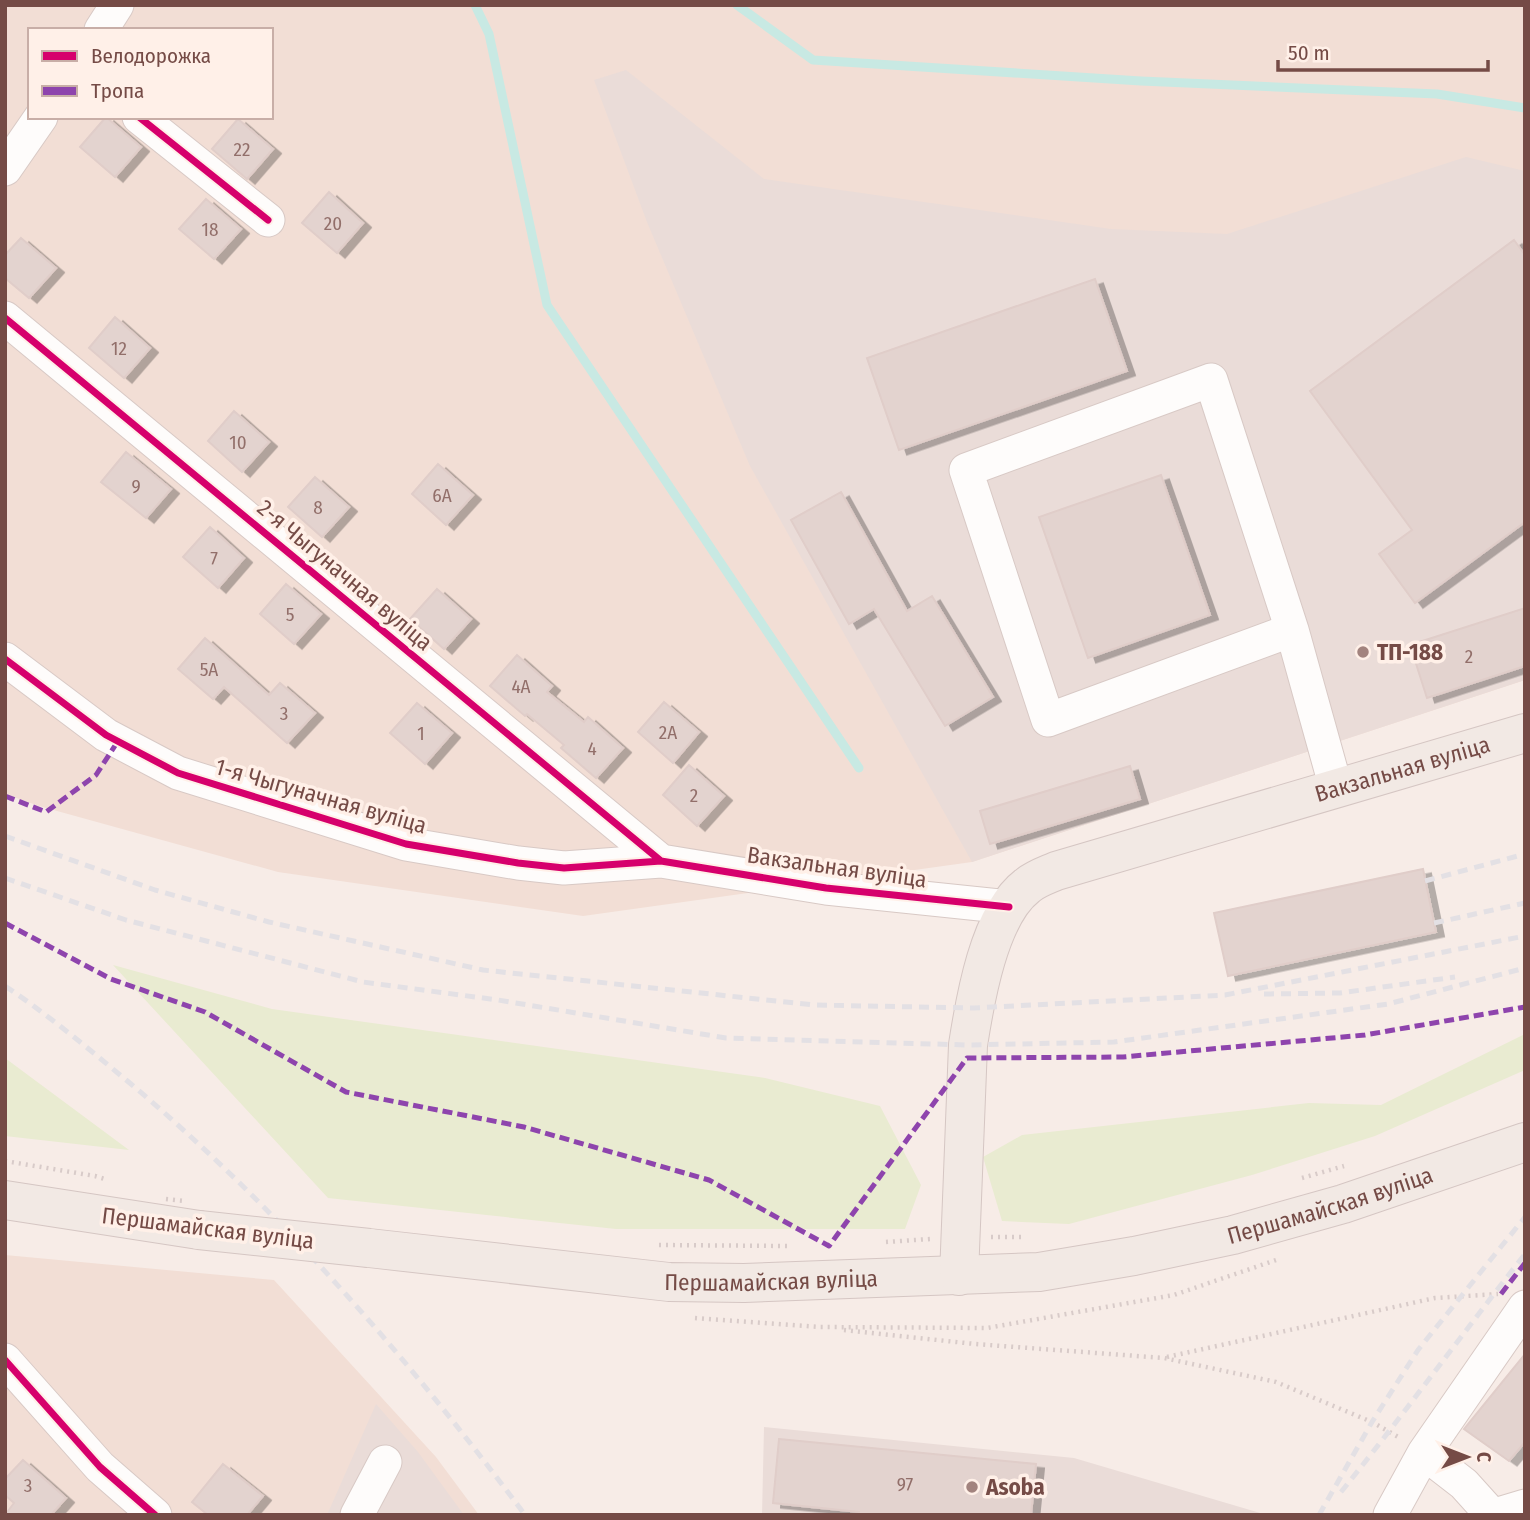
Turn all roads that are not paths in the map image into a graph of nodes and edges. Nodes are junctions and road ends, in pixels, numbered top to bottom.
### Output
1 (117, 5) edge
2 (102, 28) edge
3 (40, 119) edge
4 (142, 119) edge
5 (5, 169) edge
6 (268, 220) dead end
7 (5, 318) edge
8 (1292, 630) junction
9 (5, 659) edge
10 (1525, 733) edge
11 (1336, 788) junction
12 (661, 861) junction
13 (1009, 907) junction
14 (1525, 1142) edge
15 (5, 1199) edge
16 (959, 1276) junction
17 (1513, 1301) edge
18 (5, 1360) edge
19 (1424, 1453) junction
20 (385, 1462) dead end
21 (1525, 1506) edge
22 (155, 1515) edge
23 (358, 1515) edge
24 (1390, 1515) edge
25 (1494, 1515) edge

1 - 2 street
3 - 5 street
4 - 6 street
7 - 12 street, 2-я Чыгуначная вуліца
8 - 8 street
8 - 11 street
9 - 12 street, 1-я Чыгуначная вуліца
10 - 11 main road, Вакзальная вуліца
11 - 13 main road, Вакзальная вуліца
12 - 13 street, Вакзальная вуліца
13 - 16 main road, Вакзальная вуліца
14 - 16 main road, Першамайская вуліца
15 - 16 main road, Першамайская вуліца, bridge
17 - 19 street
18 - 22 street
19 - 24 street
19 - 25 street
20 - 23 street
21 - 25 street

